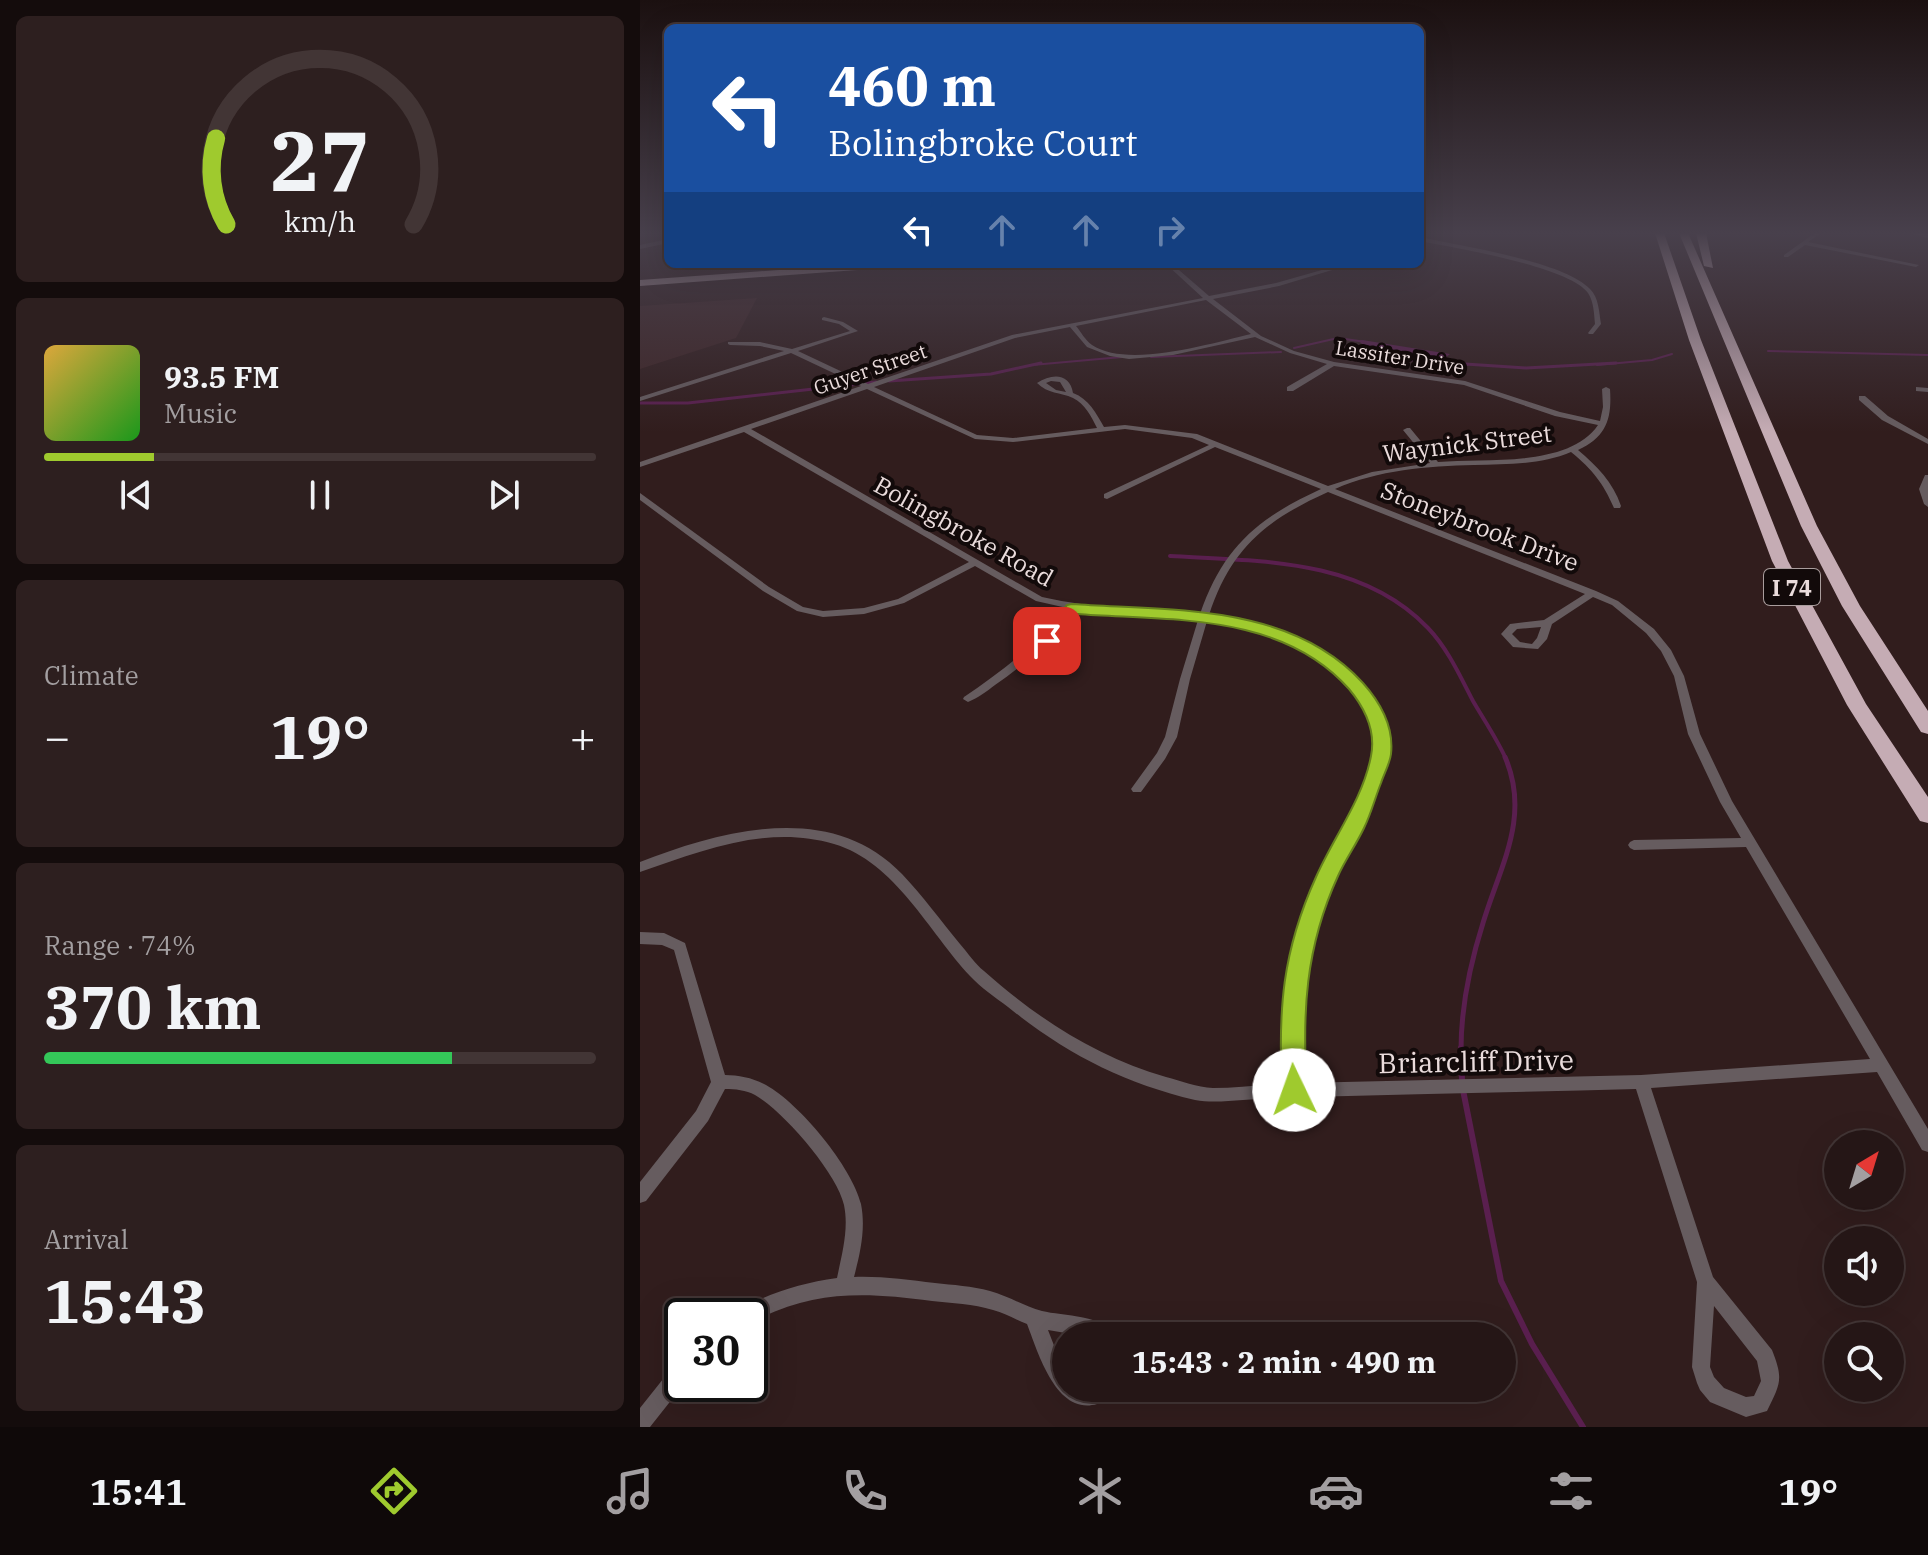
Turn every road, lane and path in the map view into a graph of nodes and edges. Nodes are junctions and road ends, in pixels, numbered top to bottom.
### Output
1 (1199, 300) edge
2 (1209, 300) edge
3 (1594, 300) edge
4 (1683, 300) edge
5 (1714, 300) edge
6 (1717, 300) edge
7 (1720, 312) junction
8 (824, 319) dead end
9 (1072, 325) junction
10 (1591, 333) dead end
11 (1256, 335) junction
12 (730, 343) dead end
13 (792, 351) junction
14 (1333, 364) junction
15 (866, 386) junction
16 (1290, 389) dead end
17 (1606, 389) dead end
18 (1919, 389) dead end
19 (1928, 390) edge
20 (1070, 392) dead end
21 (1862, 398) dead end
22 (640, 399) edge
23 (1603, 424) junction
24 (1101, 428) junction
25 (745, 429) junction
26 (1407, 430) dead end
27 (1928, 442) edge
28 (1216, 444) junction
29 (1572, 449) junction
30 (1435, 464) junction
31 (640, 465) edge
32 (1928, 477) edge
33 (1330, 488) junction
34 (640, 496) edge
35 (1107, 496) dead end
36 (1928, 504) edge
37 (1617, 506) dead end
38 (974, 563) junction
39 (1593, 593) junction
40 (1072, 608) junction
41 (1202, 618) junction
42 (1547, 623) dead end
43 (968, 699) dead end
44 (1928, 727) edge
45 (1137, 789) dead end
46 (1928, 815) edge
47 (1749, 842) junction
48 (1634, 845) dead end
49 (640, 867) edge
50 (640, 938) edge
51 (1881, 1065) junction
52 (719, 1082) junction
53 (1641, 1082) junction
54 (1294, 1090) junction
55 (1928, 1144) edge
56 (640, 1195) edge
57 (1706, 1282) junction
58 (844, 1284) junction
59 (768, 1304) edge
60 (1034, 1318) junction
61 (1056, 1322) edge
62 (1052, 1364) edge
63 (664, 1394) edge
64 (640, 1424) edge

1 - 9 street, Guyer Street
2 - 11 street, Lassiter Drive
3 - 10 street
4 - 46 highway, I 74
5 - 7 highway, I 74
6 - 7 highway
7 - 44 highway, I 74
8 - 13 street
9 - 11 street
9 - 15 street, Guyer Street
11 - 14 street, Lassiter Drive
12 - 13 street, Stoneybrook Drive
13 - 15 street, Stoneybrook Drive
13 - 22 street
14 - 16 street
14 - 23 street, Lassiter Drive
15 - 24 street, Stoneybrook Drive
15 - 25 street, Guyer Street
17 - 23 street
18 - 19 street
20 - 24 street
21 - 27 street
23 - 29 street, Waynick Street
24 - 28 street, Stoneybrook Drive
25 - 31 street, Guyer Street
25 - 38 street, Bolingbroke Road
26 - 30 street
28 - 33 street, Stoneybrook Drive
28 - 35 street
29 - 30 street, Waynick Street
29 - 37 street
30 - 33 street, Waynick Street
32 - 36 street
33 - 39 street, Stoneybrook Drive
33 - 41 street, Waynick Street
34 - 38 street
38 - 40 street, Bolingbroke Road
39 - 42 street
39 - 47 street, Stoneybrook Drive
40 - 41 street, Bolingbroke Road
40 - 43 street
41 - 45 street, Waynick Street
41 - 54 street, Bolingbroke Road
47 - 48 street
47 - 51 street, Stoneybrook Drive
49 - 54 street, Briarcliff Drive
50 - 52 street
51 - 53 street, Briarcliff Drive
51 - 55 street, Stoneybrook Drive
52 - 56 street
52 - 58 street
53 - 54 street, Briarcliff Drive
53 - 57 street
57 - 57 street
58 - 59 street
58 - 60 street
60 - 61 street
60 - 62 street
63 - 64 street

